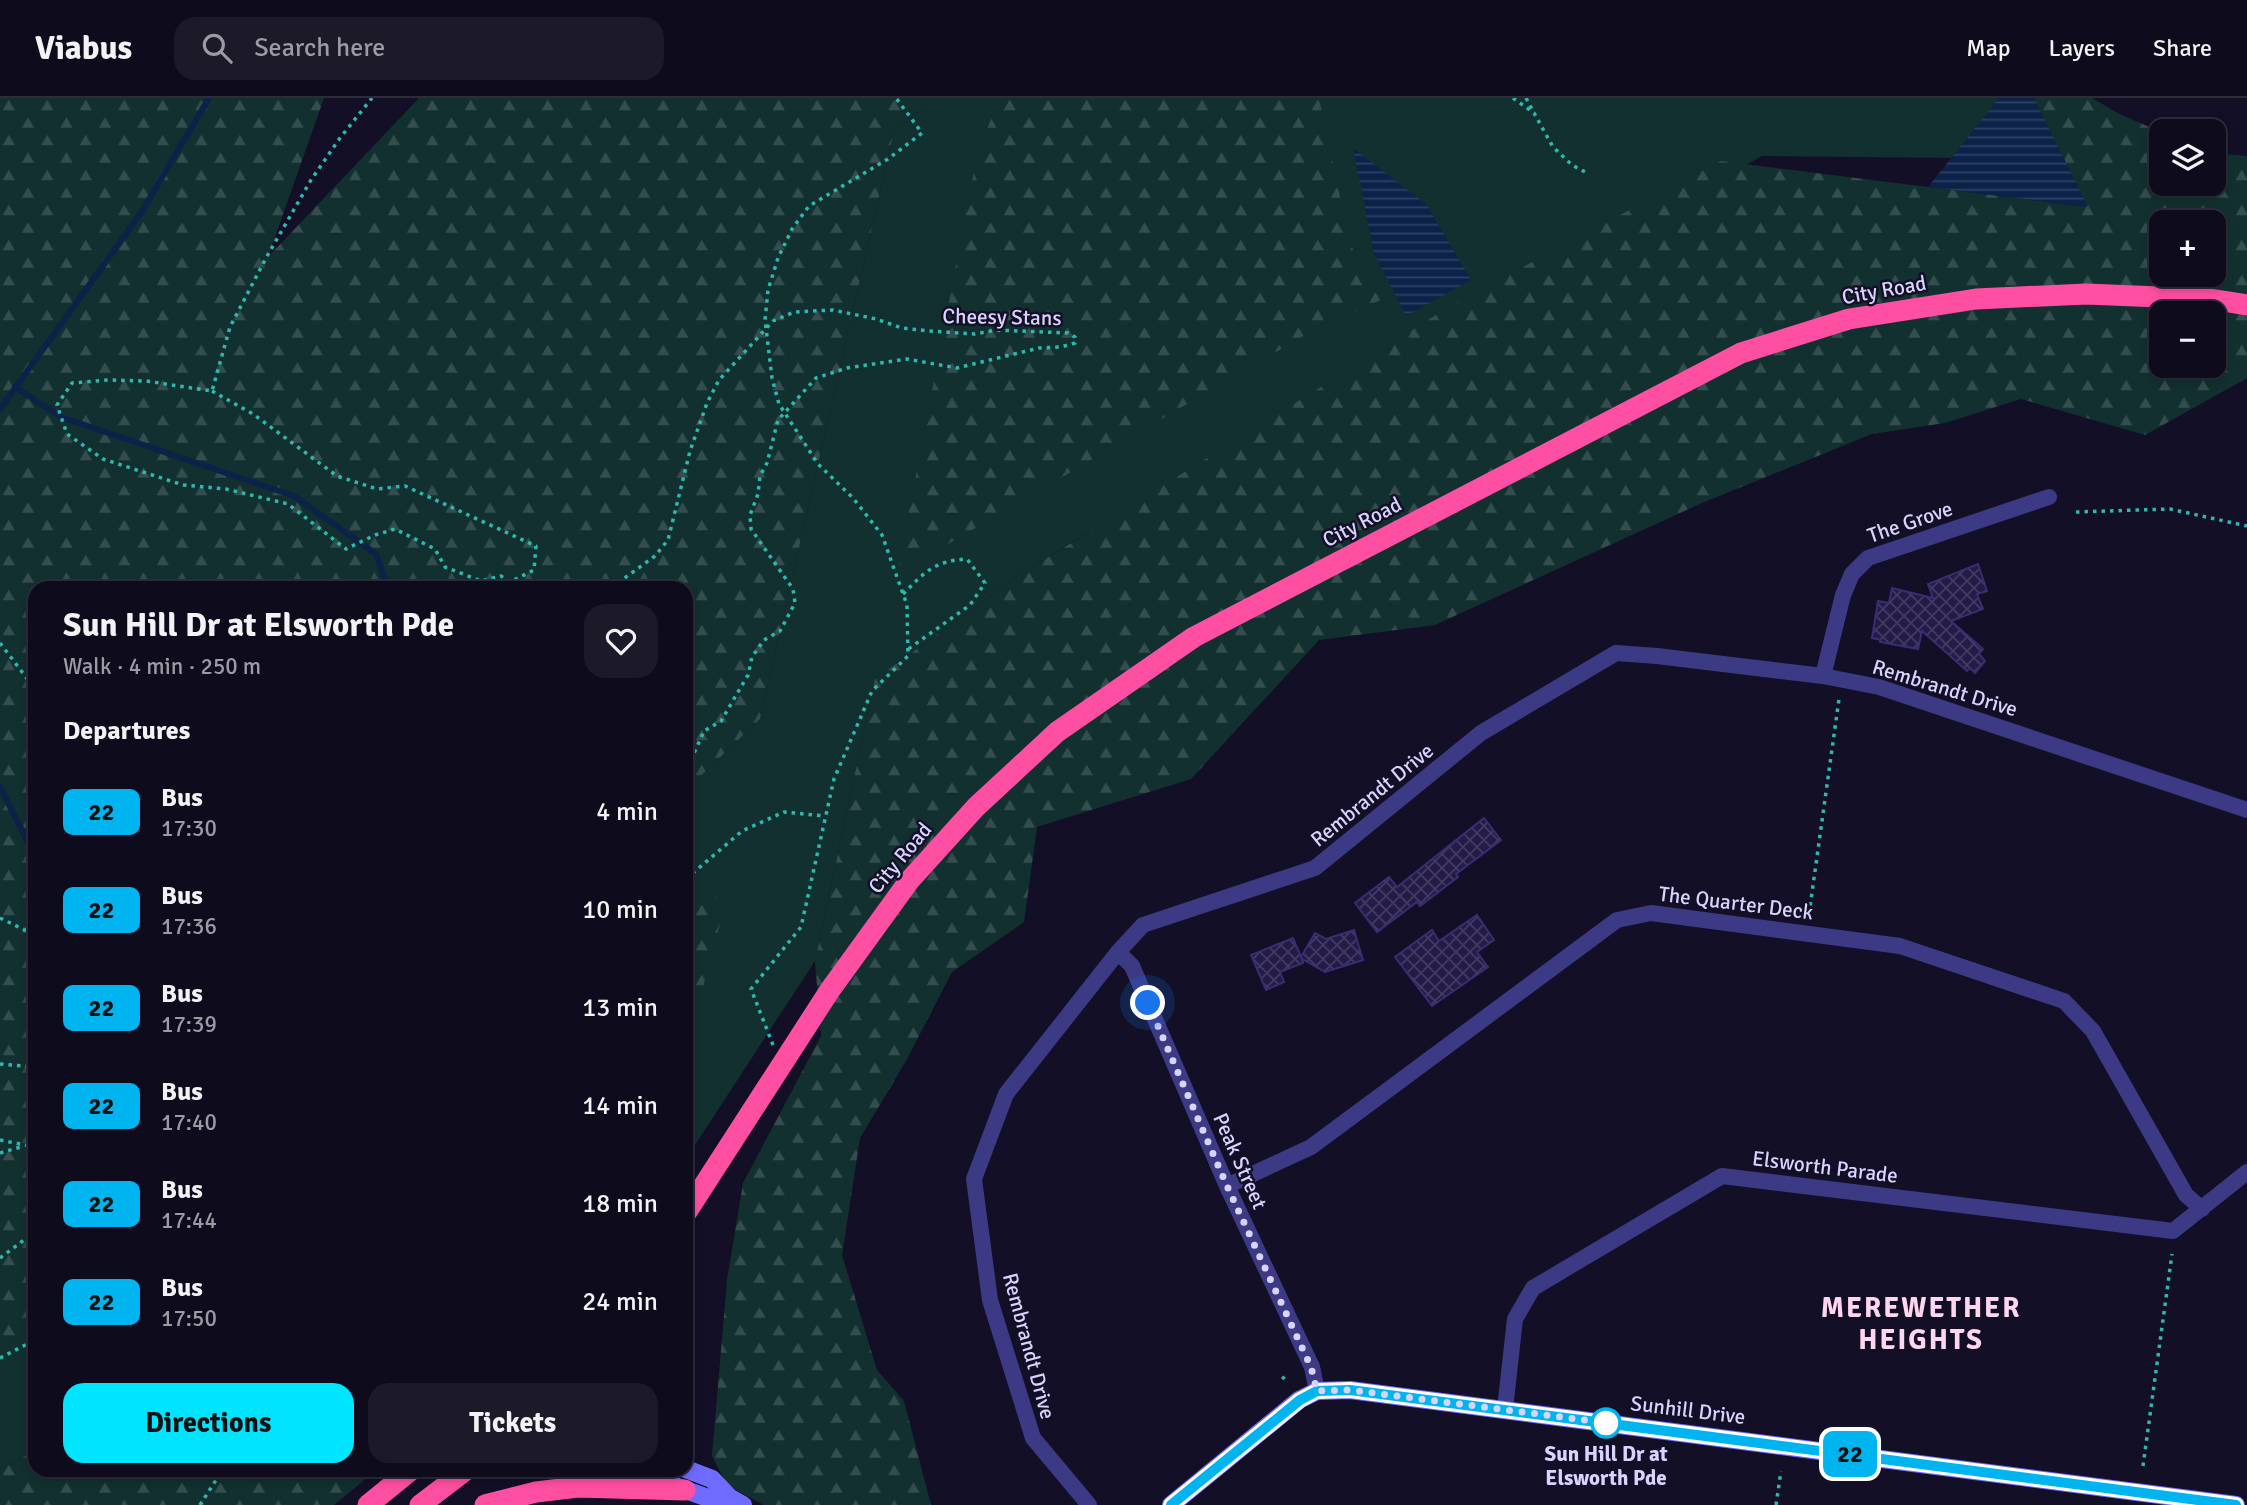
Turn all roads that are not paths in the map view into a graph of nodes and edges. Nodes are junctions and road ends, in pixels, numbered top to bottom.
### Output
1 (2247, 305) edge
2 (2049, 497) dead end
3 (1824, 676) junction
4 (2247, 810) edge
5 (1118, 952) junction
6 (715, 1171) junction
7 (2247, 1172) edge
8 (1227, 1186) junction
9 (693, 1195) edge
10 (693, 1203) edge
11 (2202, 1209) junction
12 (1317, 1391) junction
13 (1504, 1409) junction
14 (402, 1477) edge
15 (457, 1477) edge
16 (686, 1479) edge
17 (736, 1501) edge
18 (368, 1505) edge
19 (420, 1505) edge
20 (485, 1505) edge
21 (1089, 1505) edge
22 (1171, 1505) edge
23 (2236, 1505) edge

1 - 6 highway, City Road
2 - 3 street, The Grove
3 - 4 street, Rembrandt Drive
3 - 5 street, Rembrandt Drive
5 - 8 street, Peak Street
5 - 21 street, Rembrandt Drive
6 - 9 highway, City Road
6 - 10 highway, City Road
7 - 11 street, Elsworth Parade
8 - 11 street, The Quarter Deck
8 - 12 street, Peak Street
11 - 13 street, Elsworth Parade
12 - 13 street, Sunhill Drive
12 - 22 street
13 - 23 street, Sunhill Drive
14 - 18 highway
15 - 19 highway
16 - 17 street
16 - 20 highway

